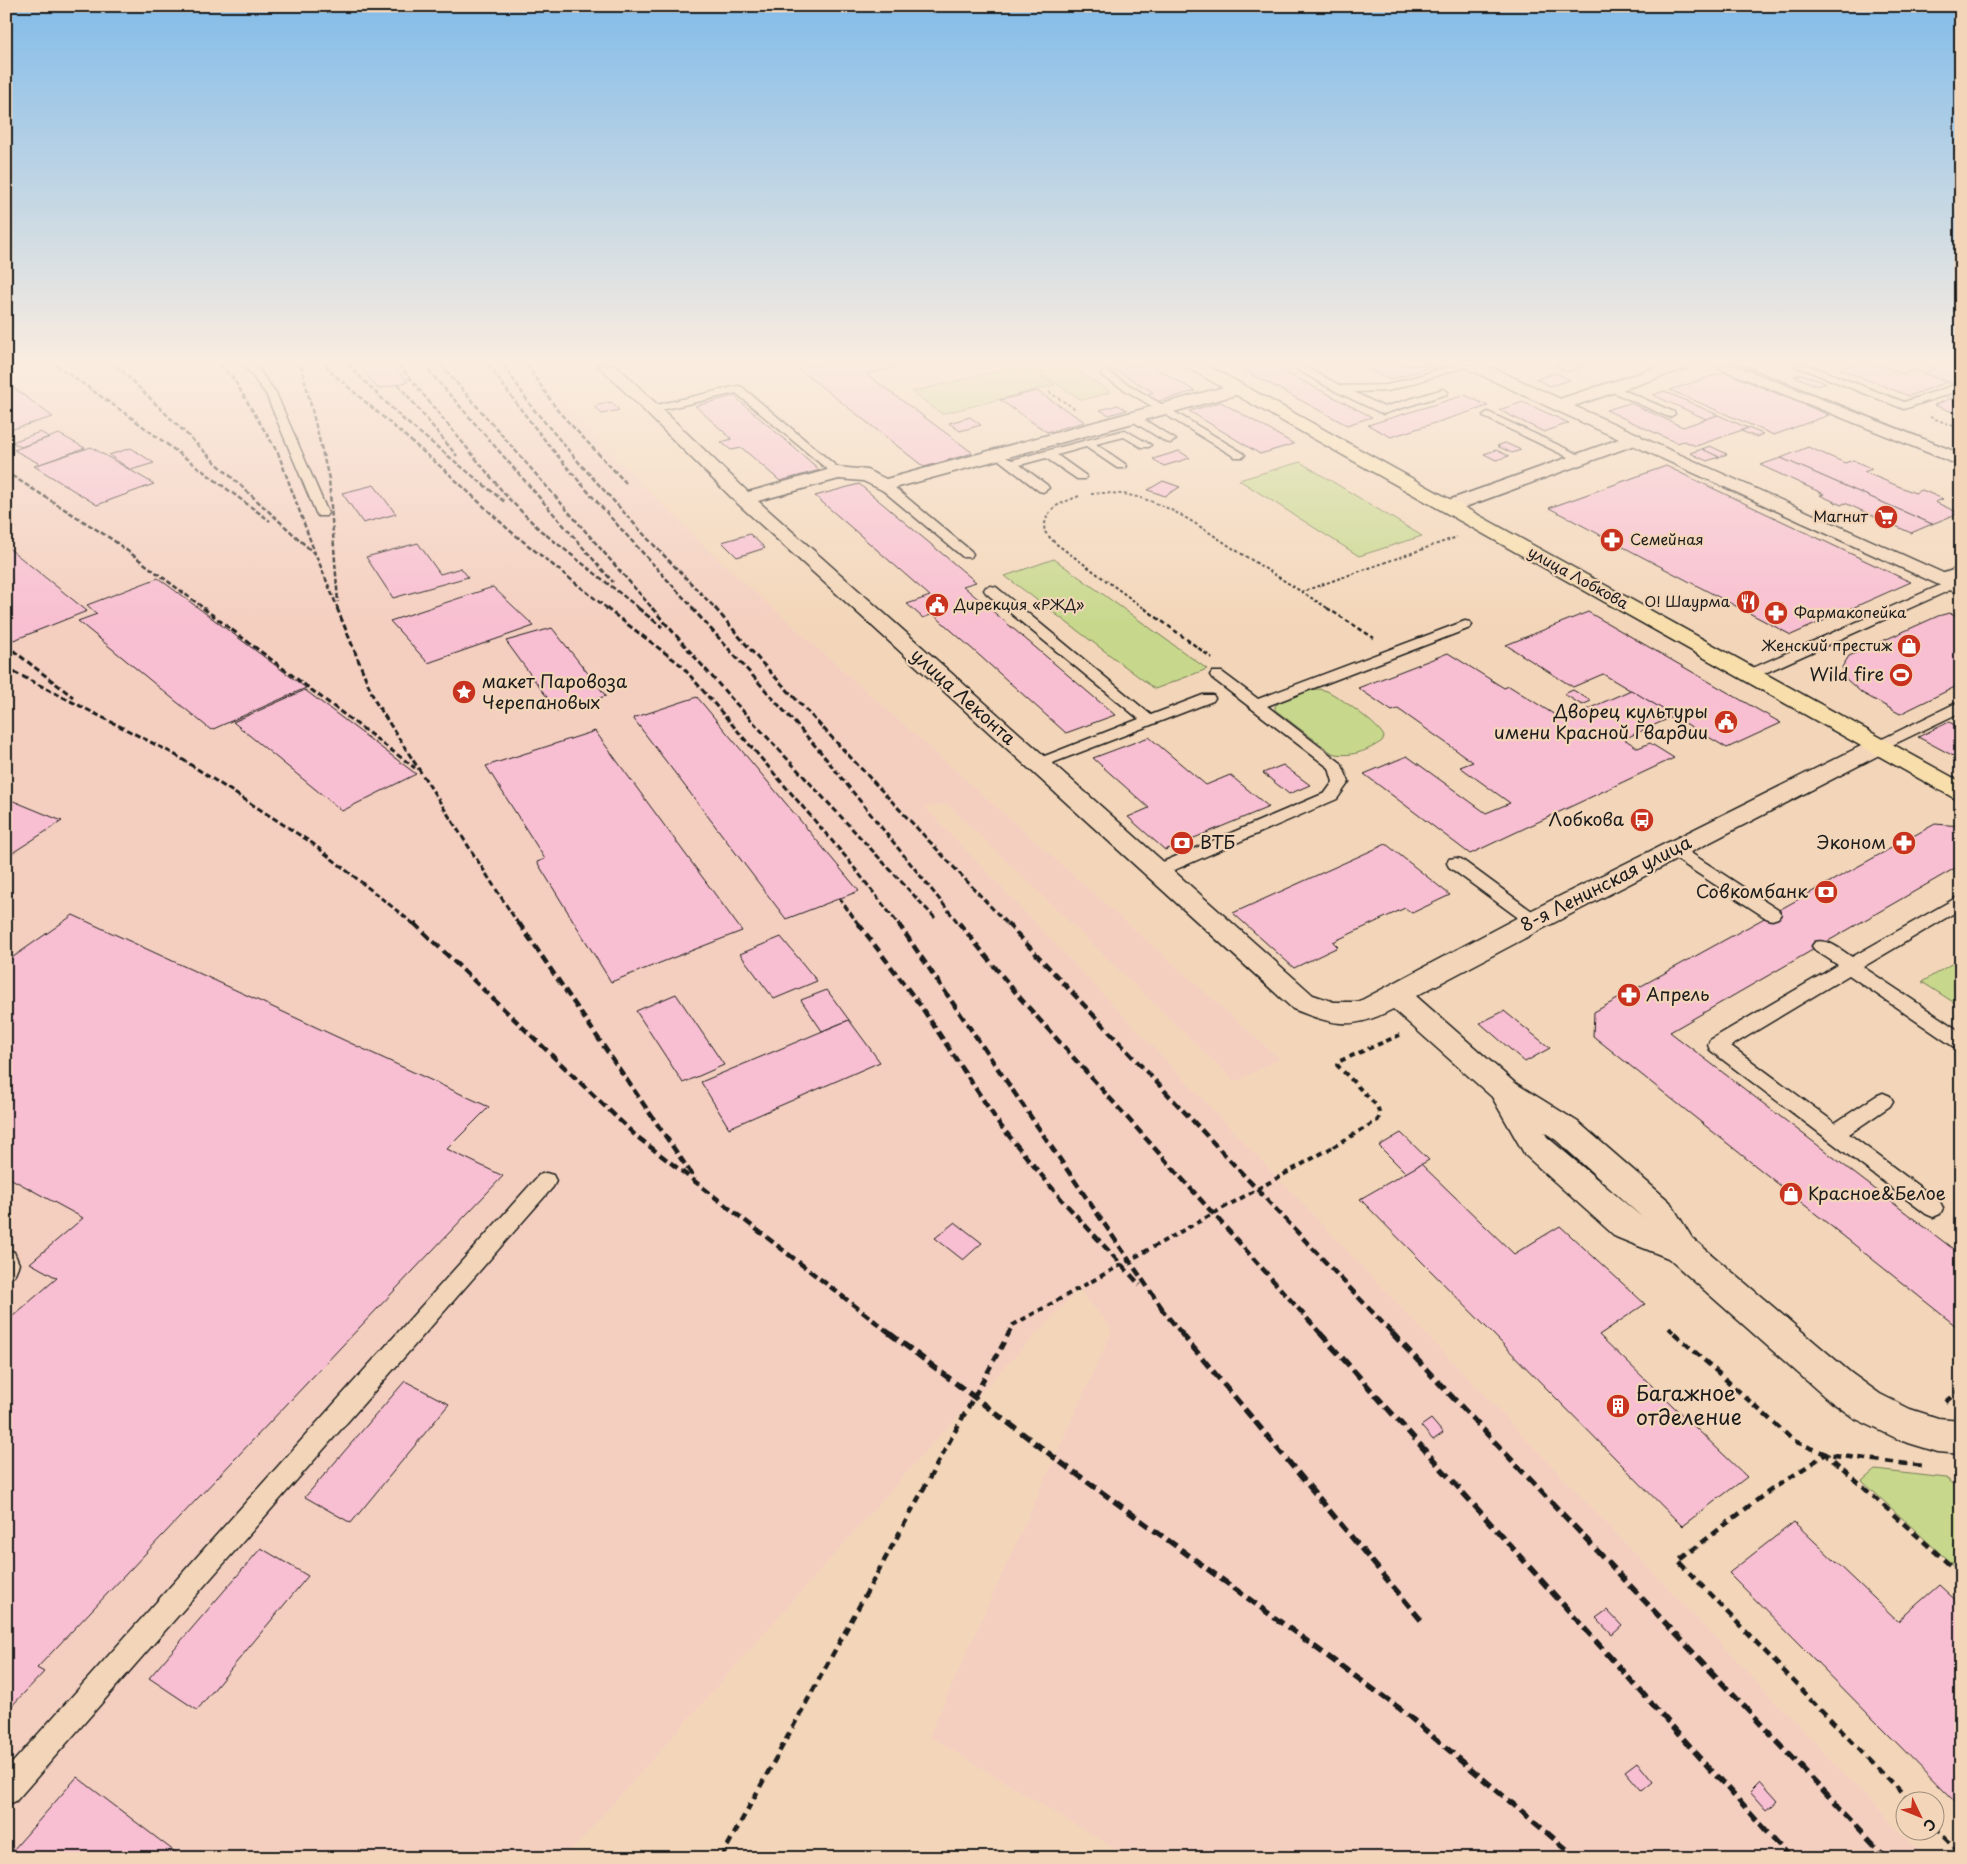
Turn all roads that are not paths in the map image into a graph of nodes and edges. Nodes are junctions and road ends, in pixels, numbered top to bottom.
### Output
1 (296, 452) edge
2 (696, 452) edge
3 (813, 452) edge
4 (1024, 452) edge
5 (1055, 452) edge
6 (1100, 452) edge
7 (1234, 452) edge
8 (1352, 452) edge
9 (1565, 452) edge
10 (1599, 452) edge
11 (1663, 452) edge
12 (1939, 452) edge
13 (1048, 454) junction
14 (1239, 455) dead end
15 (1004, 459) junction
16 (1580, 459) junction
17 (1961, 461) edge
18 (1121, 466) dead end
19 (838, 473) junction
20 (1081, 477) dead end
21 (884, 485) junction
22 (1043, 488) dead end
23 (744, 499) junction
24 (1450, 506) junction
25 (322, 512) dead end
26 (968, 554) dead end
27 (1954, 581) edge
28 (991, 590) dead end
29 (1465, 625) dead end
30 (1751, 674) junction
31 (1217, 676) dead end
32 (1208, 698) dead end
33 (1256, 705) junction
34 (1961, 708) edge
35 (1150, 721) junction
36 (1879, 746) junction
37 (1037, 764) junction
38 (1961, 792) edge
39 (1674, 850) junction
40 (1455, 862) dead end
41 (1157, 871) junction
42 (1961, 901) edge
43 (1772, 914) dead end
44 (1534, 921) junction
45 (1821, 946) dead end
46 (1851, 967) junction
47 (1395, 994) junction
48 (1332, 1013) joint
49 (1961, 1042) edge
50 (1883, 1101) dead end
51 (1834, 1134) junction
52 (546, 1181) dead end
53 (1933, 1208) dead end
54 (6, 1258) edge
55 (6, 1269) edge
56 (1961, 1437) edge
57 (6, 1791) edge

1 - 25 lane
2 - 23 street, улица Леконта
3 - 19 lane
4 - 15 street
5 - 13 lane
6 - 18 lane
7 - 14 lane
8 - 24 main road, улица Лобкова
9 - 16 lane
10 - 16 street
11 - 27 street
12 - 17 street
13 - 15 lane
13 - 20 lane
15 - 21 street
15 - 22 lane
16 - 24 street
19 - 21 street
19 - 23 street
21 - 26 lane
23 - 37 street, улица Леконта
24 - 30 main road, улица Лобкова
27 - 30 lane
28 - 35 lane
29 - 33 lane
30 - 36 main road, улица Лобкова
31 - 33 lane
32 - 35 lane
33 - 41 lane
34 - 36 lane
35 - 37 lane
36 - 38 main road, улица Лобкова
36 - 39 street, 8-я Ленинская улица
37 - 41 street, улица Леконта
39 - 43 lane
39 - 44 street, 8-я Ленинская улица
40 - 44 lane
41 - 48 street, улица Леконта
42 - 46 lane
44 - 47 street, 8-я Ленинская улица
45 - 46 lane
46 - 49 lane
46 - 51 lane
47 - 48 street, 8-я Ленинская улица
47 - 56 street
50 - 51 lane
51 - 53 lane
52 - 57 lane
54 - 55 lane

